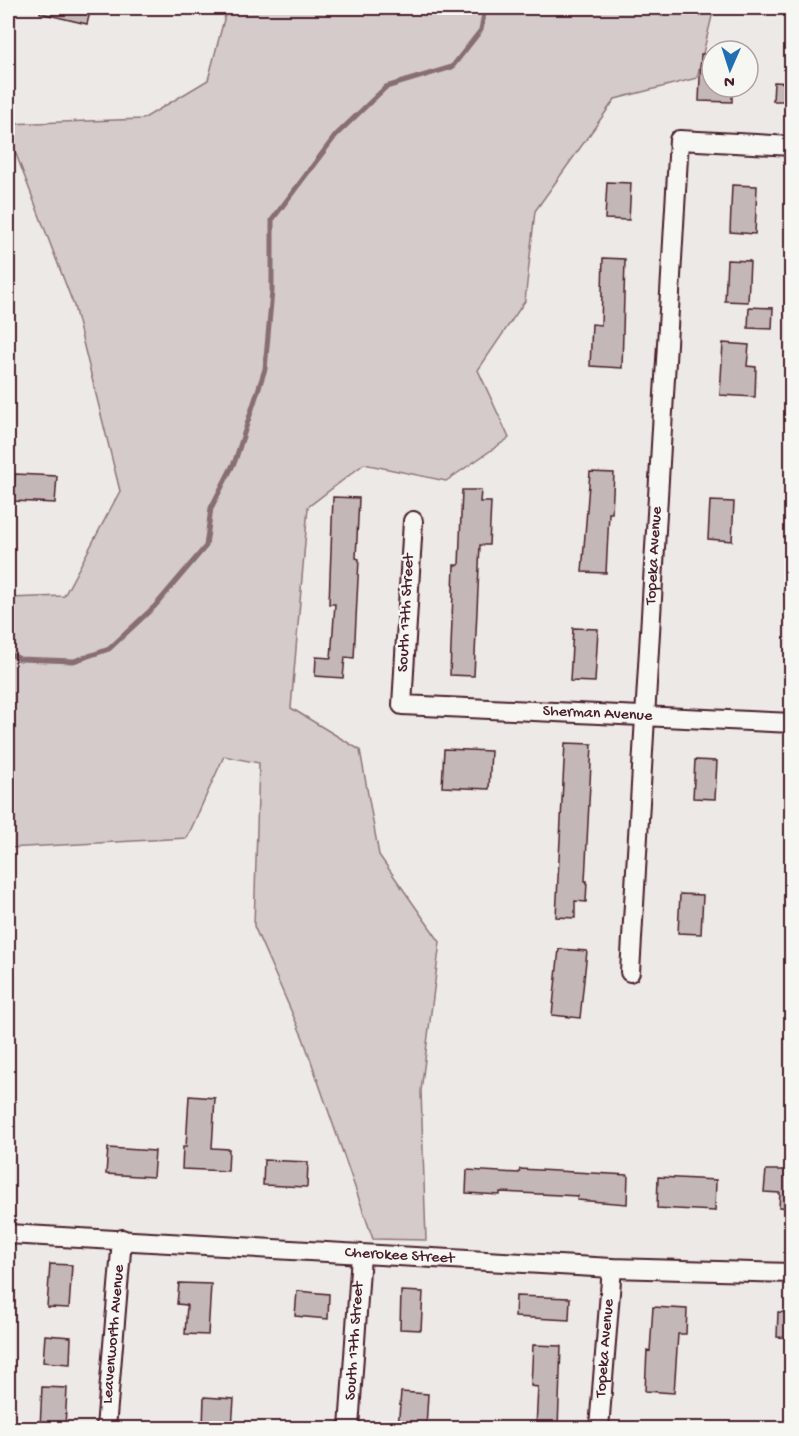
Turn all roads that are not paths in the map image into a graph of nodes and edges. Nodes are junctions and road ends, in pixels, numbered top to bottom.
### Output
1 (792, 146) edge
2 (413, 521) dead end
3 (402, 705) joint
4 (646, 715) junction
5 (792, 723) edge
6 (630, 972) dead end
7 (8, 1234) edge
8 (122, 1239) junction
9 (361, 1255) junction
10 (612, 1268) junction
11 (792, 1273) edge
12 (106, 1428) edge
13 (349, 1428) edge
14 (599, 1428) edge

1 - 4 street, Topeka Avenue
2 - 3 street, South 17th Street
3 - 4 street, Sherman Avenue
4 - 5 street, Sherman Avenue
4 - 6 street, Topeka Avenue
7 - 8 street, Cherokee Street
8 - 9 street, Cherokee Street
8 - 12 street, Leavenworth Avenue
9 - 10 street, Cherokee Street
9 - 13 street, South 17th Street
10 - 11 street, Cherokee Street
10 - 14 street, Topeka Avenue

